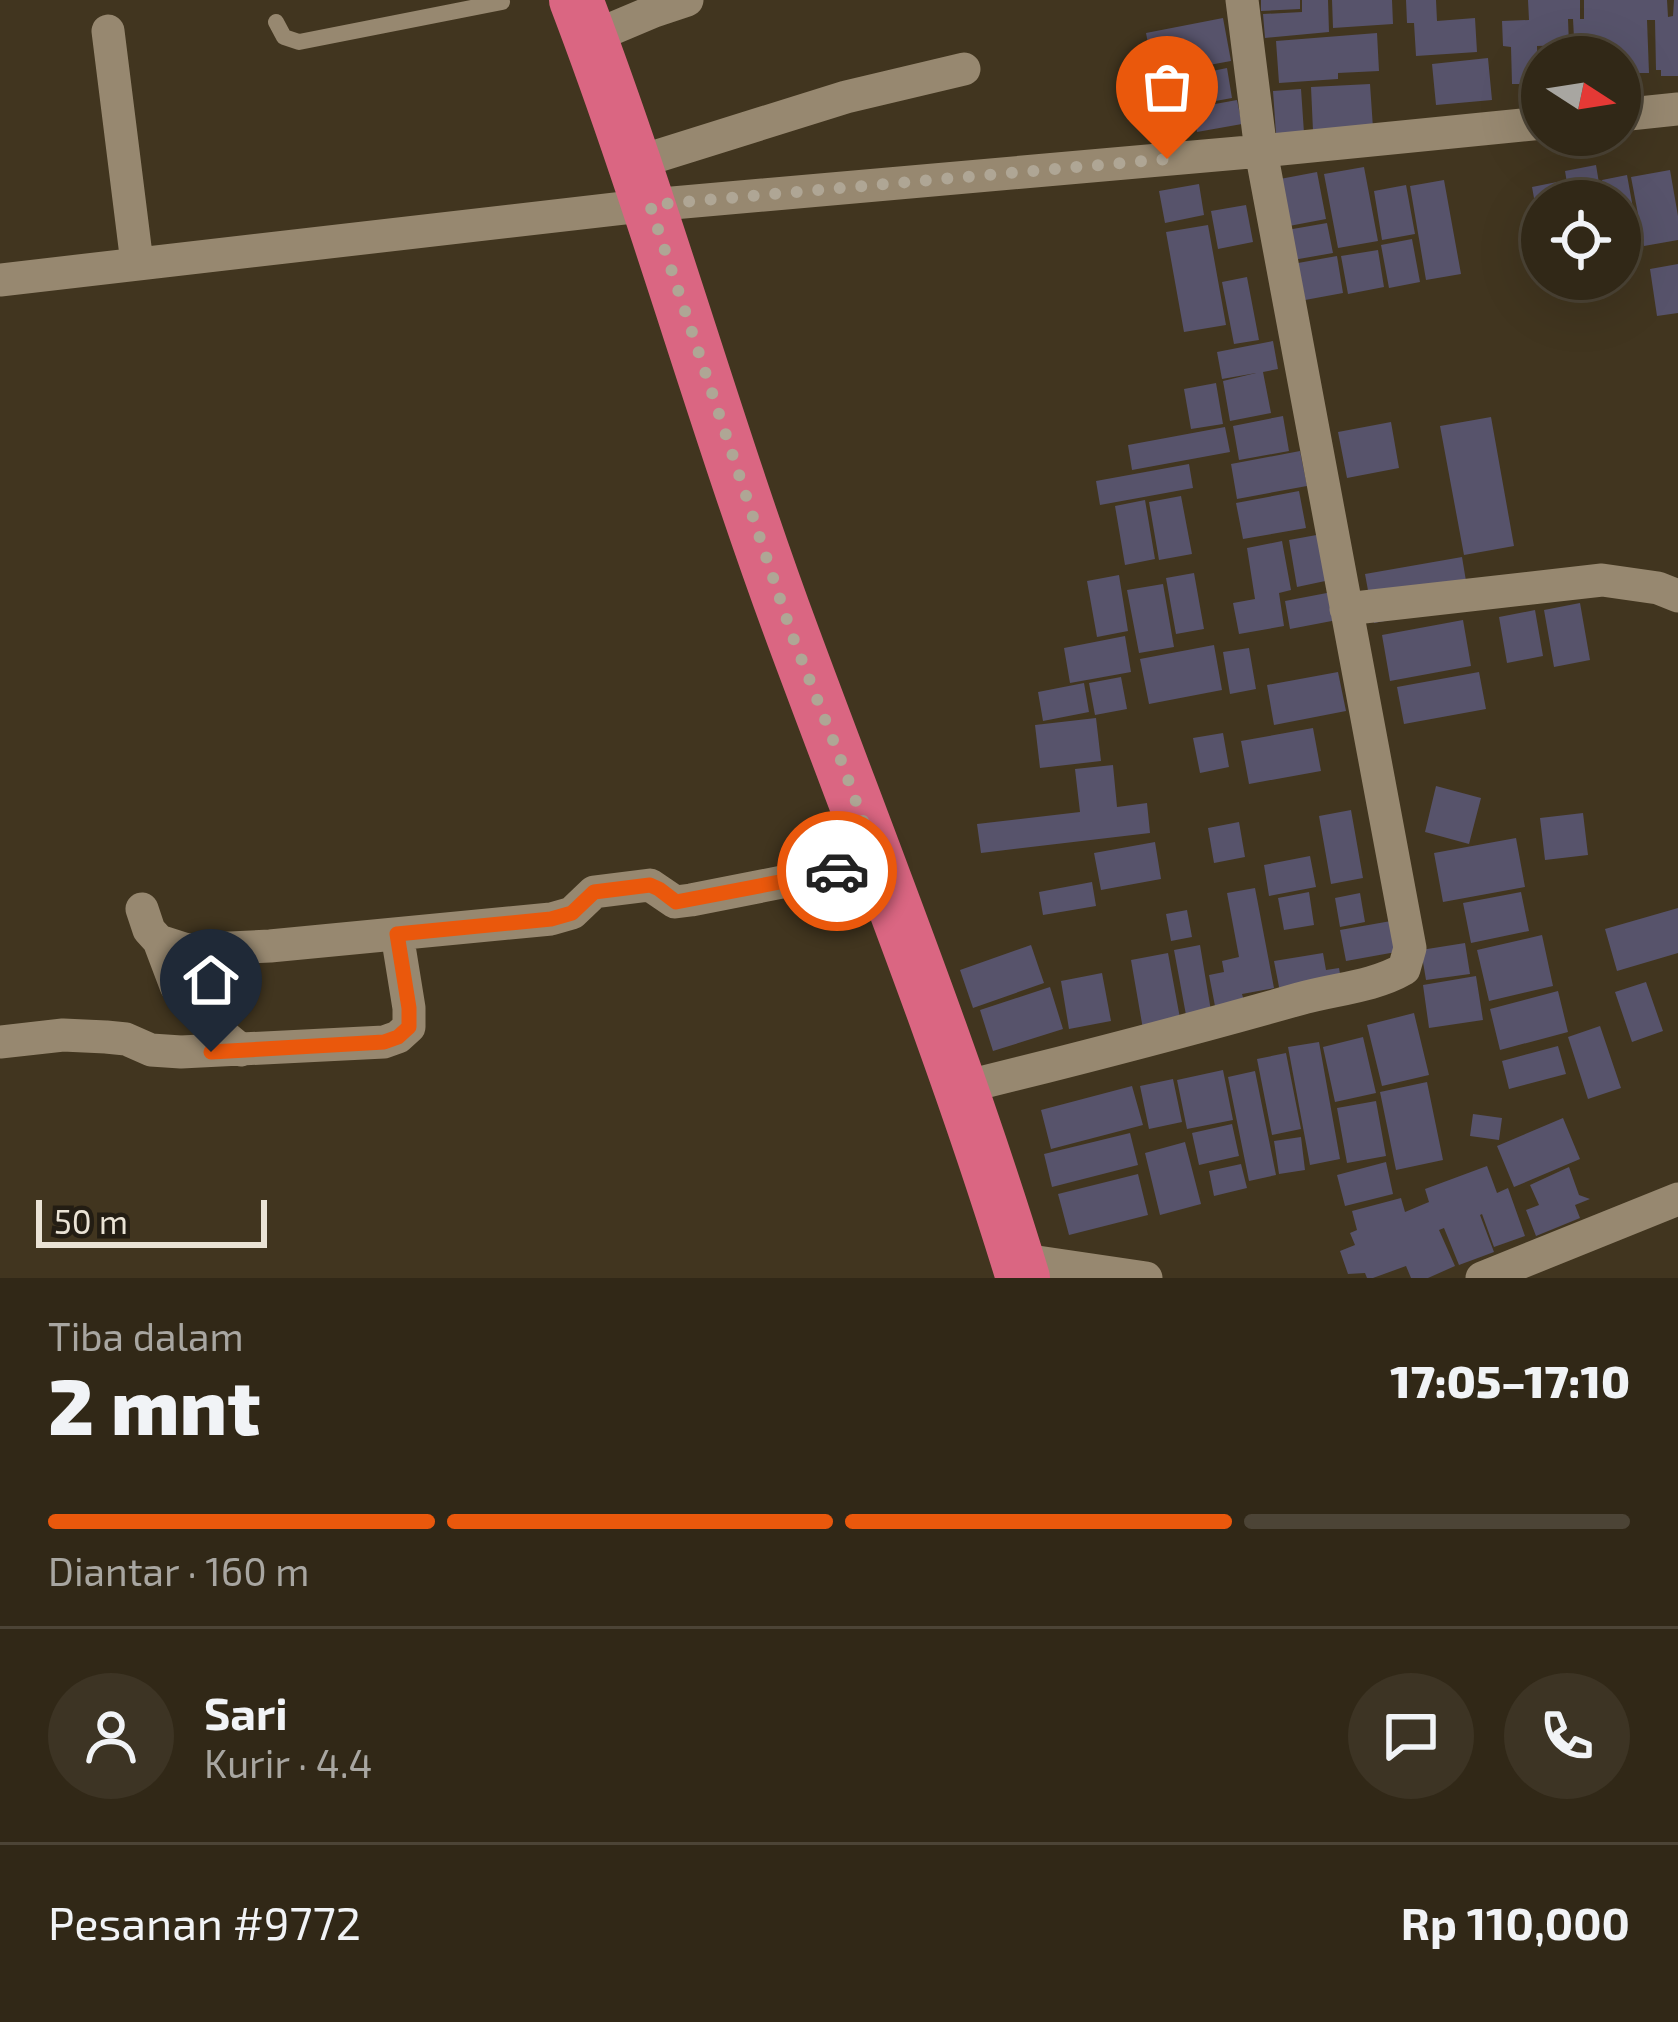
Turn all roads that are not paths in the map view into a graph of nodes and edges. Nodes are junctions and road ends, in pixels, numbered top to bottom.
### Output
1 (688, 0) edge
2 (1242, 0) edge
3 (504, 1) edge
4 (583, 19) edge
5 (276, 22) dead end
6 (108, 31) dead end
7 (964, 68) dead end
8 (1678, 110) edge
9 (1641, 113) edge
10 (1521, 125) edge
11 (1262, 151) junction
12 (642, 184) junction
13 (137, 263) junction
14 (0, 280) edge
15 (1678, 596) edge
16 (1346, 609) junction
17 (878, 863) junction
18 (142, 909) dead end
19 (397, 934) junction
20 (159, 941) junction
21 (0, 1042) edge
22 (241, 1051) junction
23 (960, 1088) junction
24 (1678, 1199) edge
25 (1020, 1269) edge
26 (1146, 1278) edge
27 (1482, 1278) edge

1 - 4 street
2 - 11 street
3 - 5 lane
4 - 12 highway
6 - 13 street
7 - 12 street
8 - 9 street
10 - 11 street
11 - 12 street
11 - 16 street
12 - 13 street
12 - 17 highway
13 - 14 street
15 - 16 street
16 - 23 street
17 - 19 street
17 - 23 highway
18 - 20 street
19 - 20 street
19 - 22 street
20 - 22 street
21 - 22 street
23 - 25 highway
24 - 27 street
25 - 26 street

